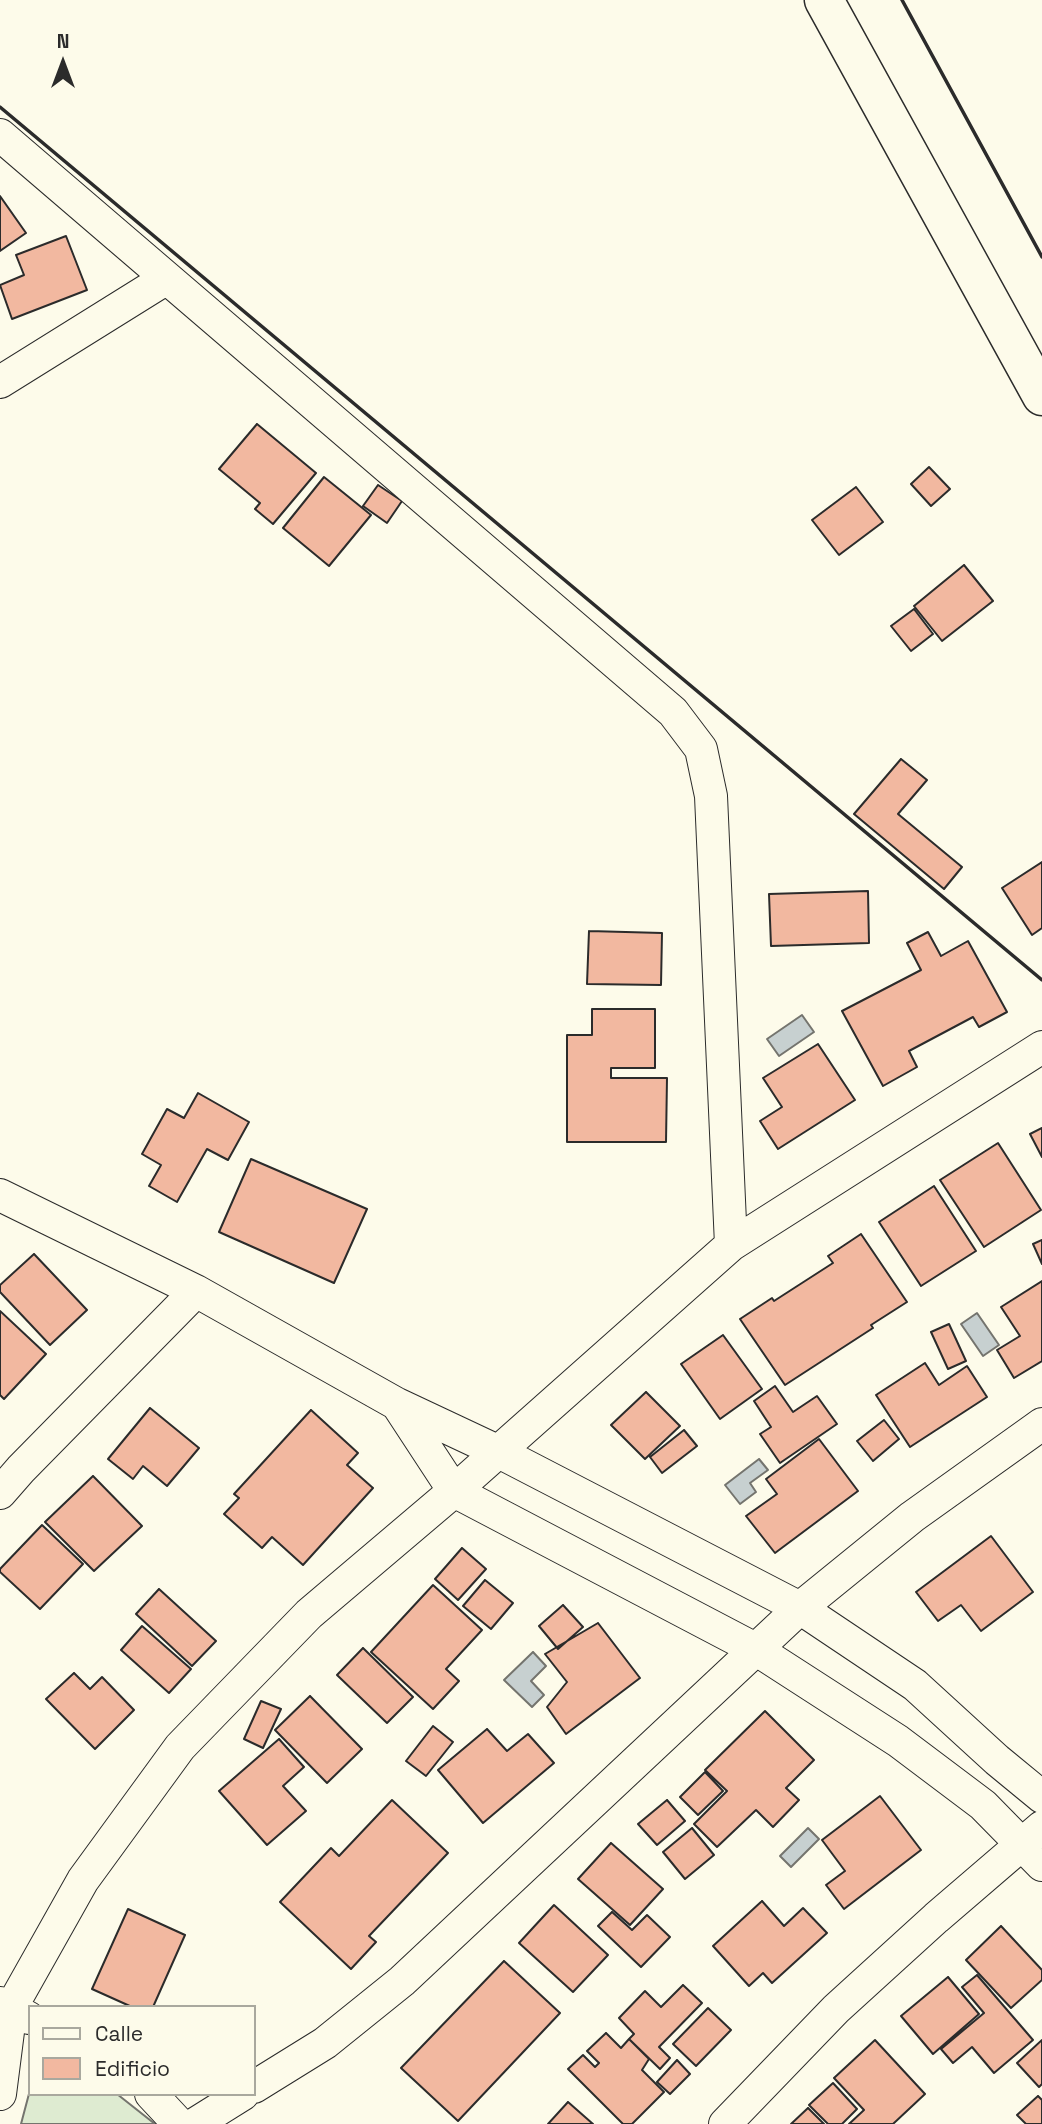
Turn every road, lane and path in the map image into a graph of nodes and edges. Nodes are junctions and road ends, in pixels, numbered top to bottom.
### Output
1 (824, 0) edge
2 (0, 135) edge
3 (167, 278) junction
4 (0, 382) edge
5 (1042, 396) edge
6 (1042, 1048) edge
7 (0, 1195) edge
8 (731, 1245) junction
9 (196, 1291) junction
10 (397, 1404) junction
11 (1042, 1424) edge
12 (497, 1451) junction
13 (454, 1491) junction
14 (0, 1493) edge
15 (800, 1608) junction
16 (757, 1650) junction
17 (1042, 1797) edge
18 (1036, 1845) edge
19 (14, 2010) edge
20 (256, 2086) edge
21 (0, 2094) edge
22 (153, 2096) edge
23 (240, 2096) edge
24 (179, 2124) edge
25 (195, 2124) edge
26 (725, 2124) edge

1 - 5 street
2 - 3 street
3 - 4 street
3 - 8 street
6 - 8 street
7 - 9 street
8 - 12 street
9 - 10 street
9 - 14 street
10 - 12 street
10 - 13 street
11 - 15 street
12 - 13 street
12 - 15 street
13 - 16 street
13 - 19 street
15 - 16 street
15 - 17 street
16 - 18 street
16 - 20 street
18 - 26 street
19 - 21 street
22 - 24 street
23 - 25 street

